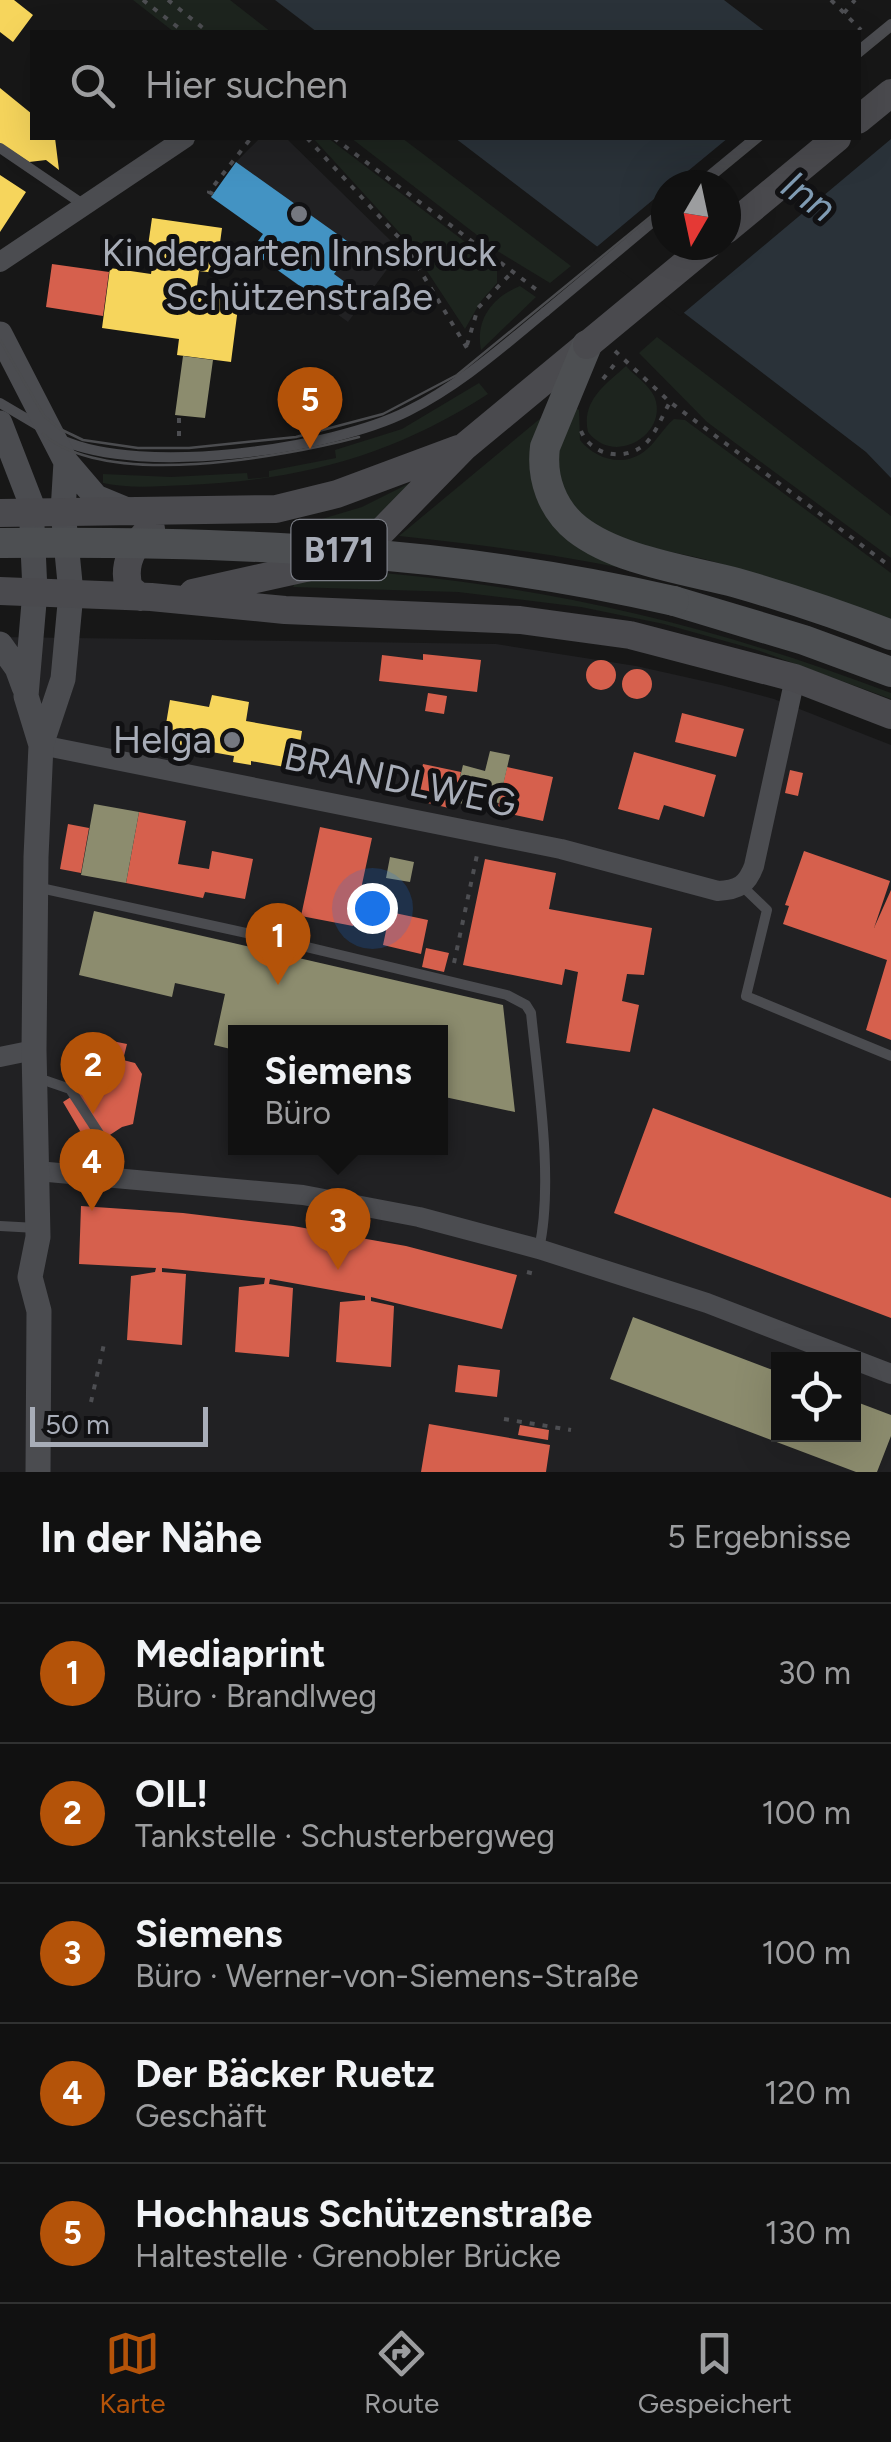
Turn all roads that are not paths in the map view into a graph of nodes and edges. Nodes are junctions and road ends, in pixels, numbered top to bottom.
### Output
1 (891, 24) edge
2 (861, 49) edge
3 (891, 93) edge
4 (861, 118) edge
5 (182, 140) edge
6 (753, 140) edge
7 (835, 140) edge
8 (0, 148) edge
9 (716, 170) edge
10 (84, 206) junction
11 (741, 218) edge
12 (651, 224) edge
13 (690, 260) edge
14 (0, 262) edge
15 (0, 334) edge
16 (587, 345) junction
17 (0, 403) edge
18 (0, 423) edge
19 (55, 437) junction
20 (464, 447) junction
21 (66, 462) junction
22 (124, 509) junction
23 (63, 511) junction
24 (32, 512) junction
25 (193, 512) junction
26 (0, 513) edge
27 (0, 543) edge
28 (0, 591) edge
29 (35, 592) junction
30 (71, 593) junction
31 (146, 597) junction
32 (891, 635) edge
33 (0, 644) edge
34 (891, 672) edge
35 (794, 678) junction
36 (26, 696) junction
37 (891, 715) edge
38 (41, 745) junction
39 (35, 886) junction
40 (742, 886) junction
41 (34, 1050) junction
42 (0, 1056) edge
43 (891, 1056) edge
44 (35, 1077) junction
45 (37, 1171) junction
46 (120, 1177) junction
47 (0, 1226) edge
48 (38, 1232) junction
49 (539, 1249) junction
50 (891, 1374) edge
51 (38, 1472) edge

1 - 2 lane, bridge
3 - 4 main road
5 - 10 street
6 - 9 lane
7 - 11 main road
8 - 10 lane
10 - 14 street
12 - 19 lane, bridge
13 - 16 main road, bridge
15 - 19 street
16 - 20 main road
16 - 32 main road
17 - 19 lane
18 - 24 street
19 - 21 street
20 - 25 main road
20 - 31 main road
21 - 22 street
21 - 23 street
22 - 23 main road
22 - 25 main road
23 - 24 main road
23 - 30 street
24 - 26 main road
24 - 29 street
25 - 31 main road
27 - 34 main road, B171, bridge
28 - 29 main road, B171
29 - 30 main road, B171
29 - 36 street
30 - 31 main road, B171
30 - 38 street
31 - 35 main road, B171
33 - 36 street
35 - 37 main road, B171
35 - 40 street
36 - 38 street
38 - 39 street
38 - 40 street, BRANDLWEG
39 - 41 street
39 - 49 lane
40 - 43 lane
41 - 42 street
41 - 44 street
44 - 45 street
44 - 46 lane
45 - 46 street
45 - 48 street
46 - 49 street
47 - 48 lane
48 - 51 street
49 - 50 street

